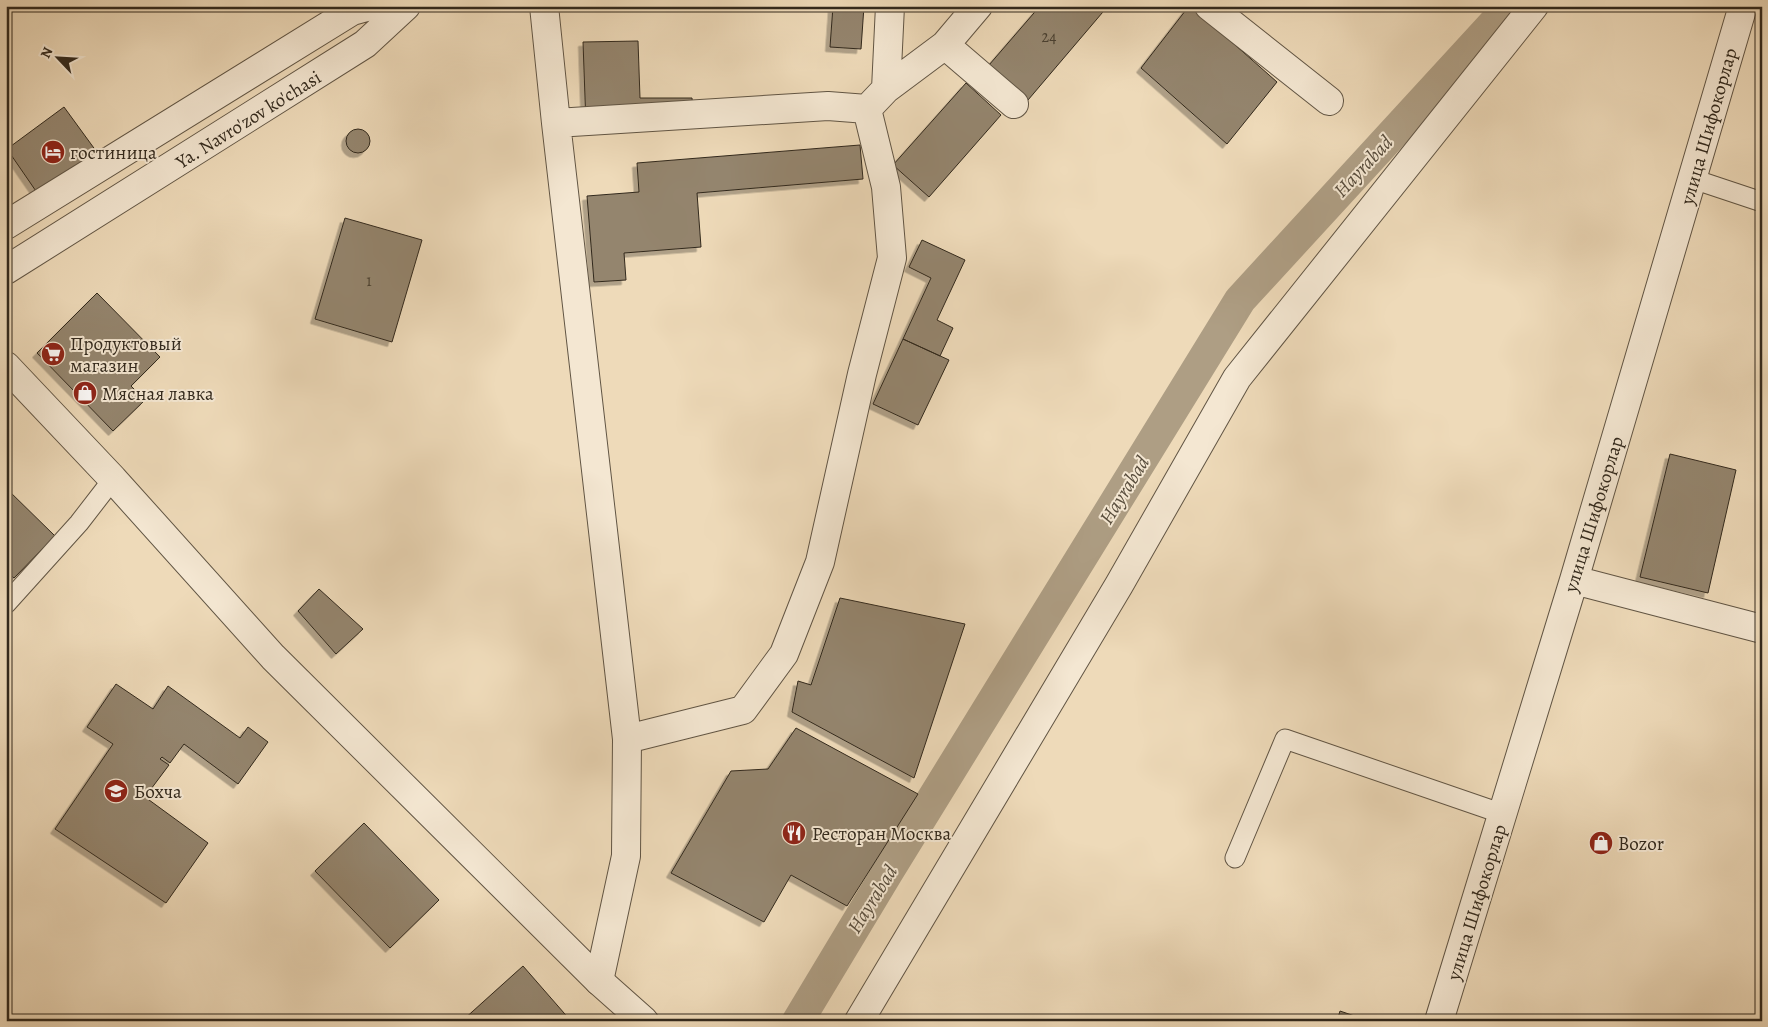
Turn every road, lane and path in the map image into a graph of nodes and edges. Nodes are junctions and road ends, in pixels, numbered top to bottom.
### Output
1 (370, 6) edge
2 (406, 6) edge
3 (544, 6) edge
4 (890, 6) edge
5 (978, 6) edge
6 (1209, 6) edge
7 (1534, 6) edge
8 (1743, 6) edge
9 (945, 45) junction
10 (886, 88) junction
11 (1329, 101) dead end
12 (1014, 104) dead end
13 (867, 109) junction
14 (556, 123) junction
15 (1693, 179) junction
16 (1762, 202) edge
17 (6, 225) edge
18 (6, 270) edge
19 (6, 366) edge
20 (113, 479) junction
21 (1574, 580) junction
22 (6, 604) edge
23 (1762, 628) edge
24 (627, 739) junction
25 (1503, 814) junction
26 (1235, 858) dead end
27 (599, 981) junction
28 (644, 1021) edge
29 (859, 1021) edge
30 (1439, 1021) edge

1 - 17 street, Ya. Navro'zov ko'chasi
2 - 18 street, Ya. Navro'zov ko'chasi
3 - 14 street
4 - 10 street
5 - 9 street
6 - 11 street
7 - 29 street
8 - 15 street, улица Шифокорлар
9 - 10 street
9 - 12 street
10 - 13 street
13 - 14 street
13 - 24 street
14 - 24 street
15 - 16 lane
15 - 21 street, улица Шифокорлар
19 - 20 street
20 - 22 lane
20 - 27 street
21 - 23 street
21 - 25 street, улица Шифокорлар
24 - 27 street
25 - 26 lane
25 - 30 street, улица Шифокорлар
27 - 28 street

